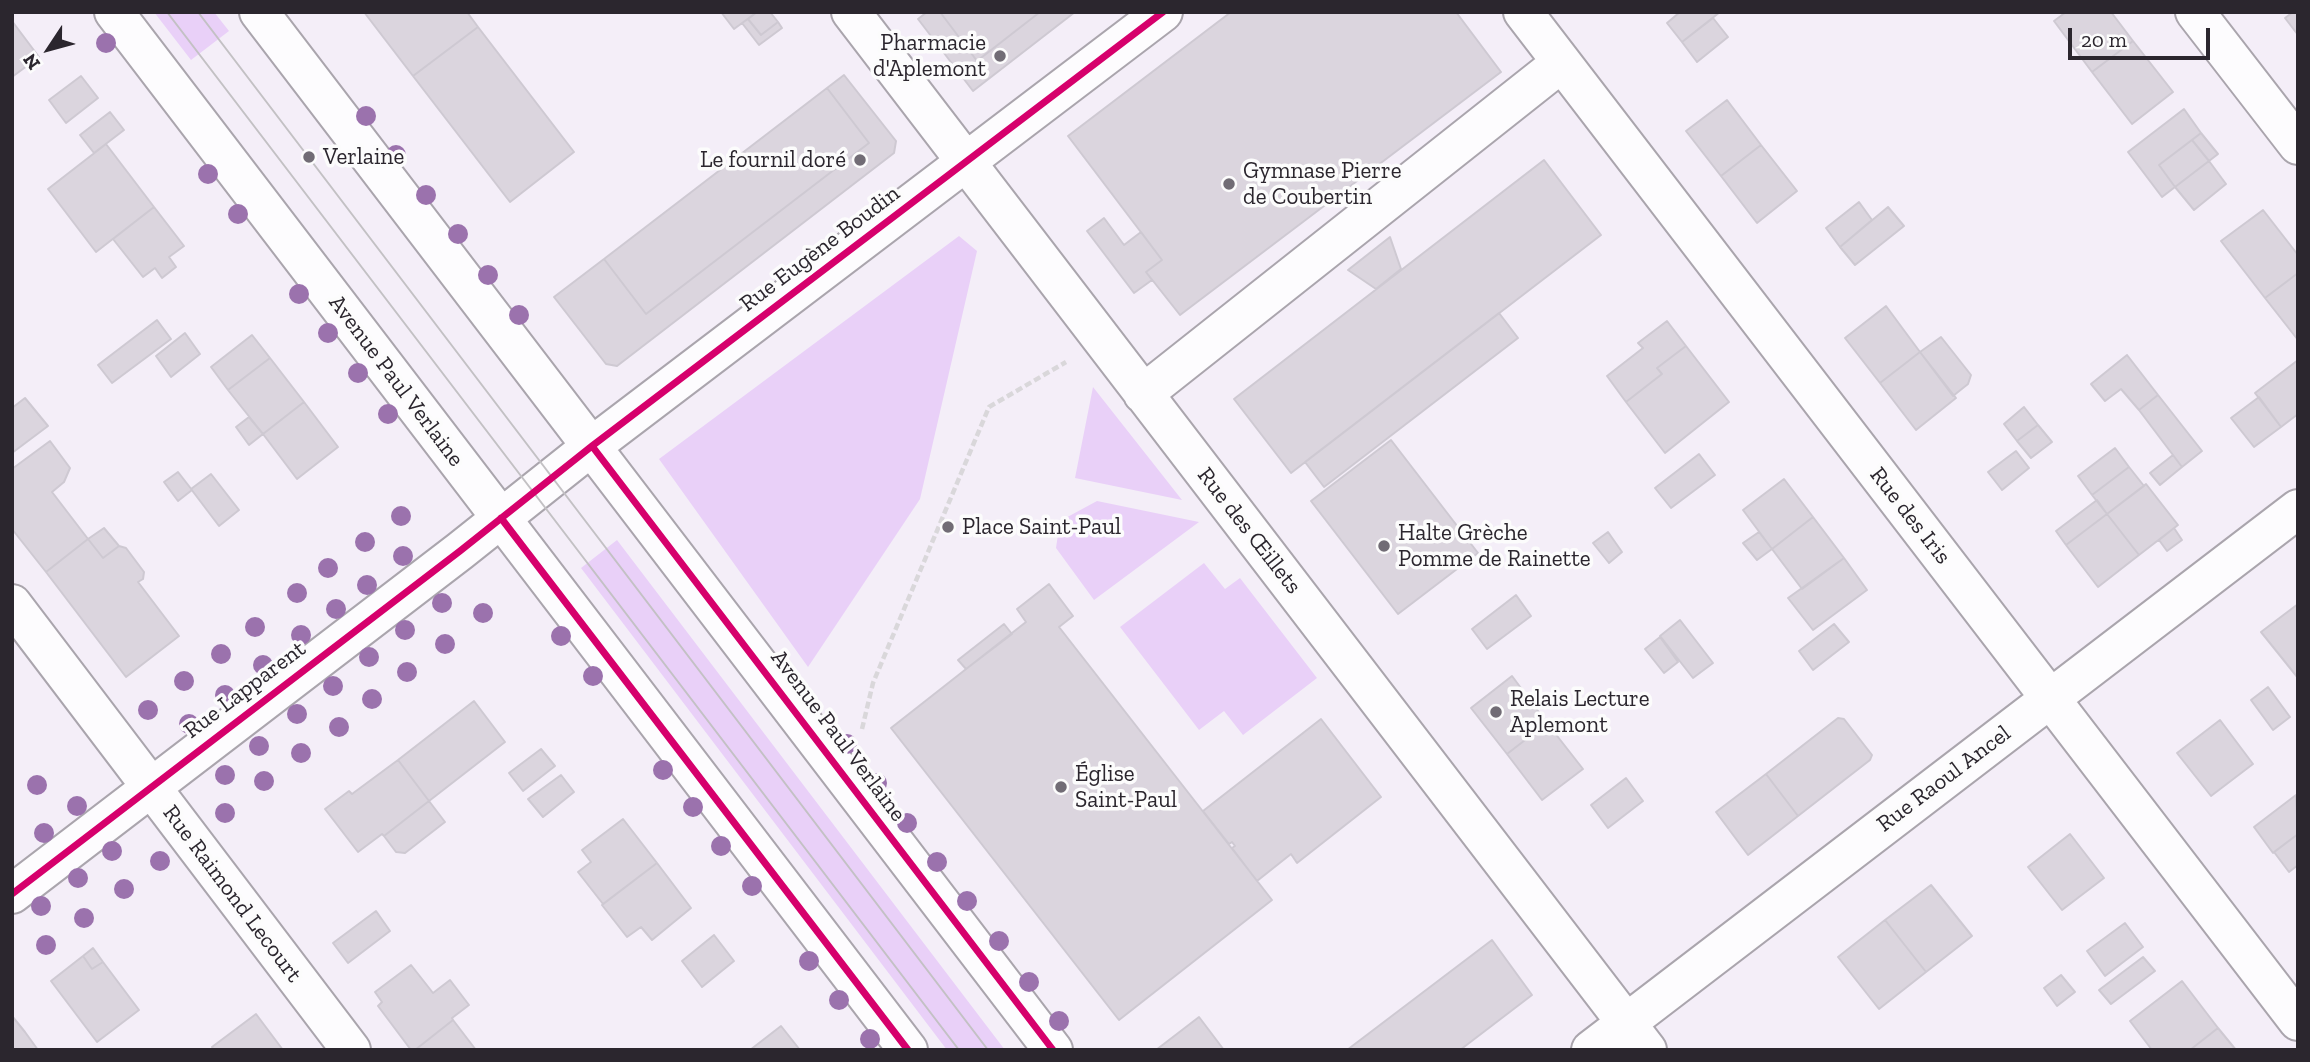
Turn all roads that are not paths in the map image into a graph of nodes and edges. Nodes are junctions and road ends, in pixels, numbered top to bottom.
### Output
1 (114, 12) edge
2 (259, 12) edge
3 (851, 12) edge
4 (1163, 12) edge
5 (1523, 12) edge
6 (2195, 12) edge
7 (1562, 63) junction
8 (2298, 145) edge
9 (966, 162) junction
10 (1143, 394) junction
11 (592, 446) junction
12 (2298, 509) edge
13 (501, 518) junction
14 (12, 604) edge
15 (2050, 699) junction
16 (151, 788) junction
17 (12, 894) edge
18 (2298, 1021) edge
19 (1636, 1036) edge
20 (351, 1050) edge
21 (908, 1050) edge
22 (1053, 1050) edge
23 (1591, 1050) edge

1 - 13 street, Avenue Paul Verlaine
2 - 11 street, Avenue Paul Verlaine
3 - 9 street, Rue des Œillets
4 - 9 street, Rue Eugène Boudin
5 - 7 street, Rue des Iris
6 - 8 street
7 - 10 street
7 - 15 street, Rue des Iris
9 - 10 street, Rue des Œillets
9 - 11 street, Rue Eugène Boudin
10 - 19 street, Rue des Œillets
11 - 13 street, Rue Eugène Boudin
11 - 22 street, Avenue Paul Verlaine
12 - 15 street, Rue Raoul Ancel
13 - 16 street, Rue Lapparent
13 - 21 street, Avenue Paul Verlaine
14 - 16 street, Rue Raimond Lecourt
15 - 18 street, Rue des Iris
15 - 19 street, Rue Raoul Ancel
16 - 17 street, Rue Lapparent
16 - 20 street, Rue Raimond Lecourt
19 - 23 street, Rue Raoul Ancel

